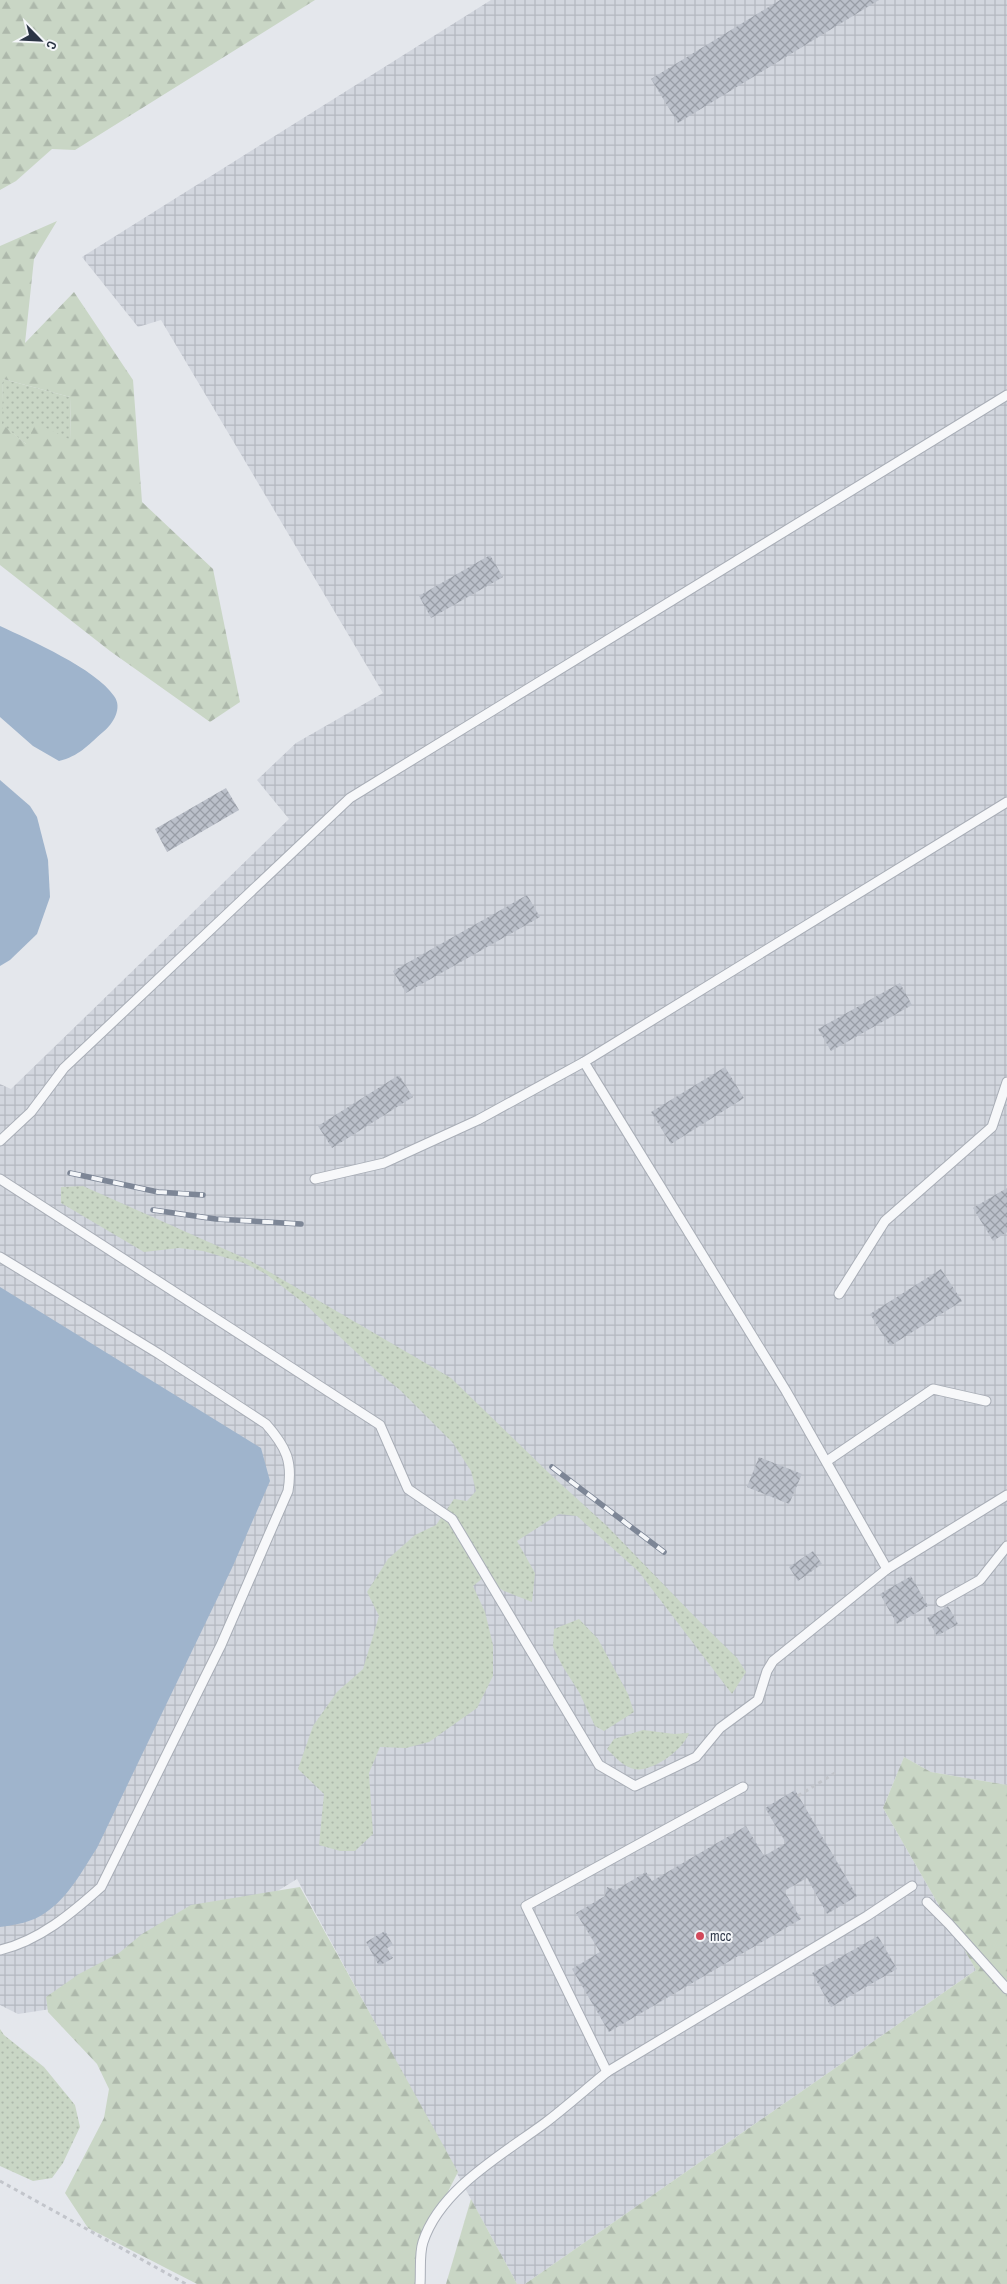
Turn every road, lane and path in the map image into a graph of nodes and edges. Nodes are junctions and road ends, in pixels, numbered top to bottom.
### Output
1 (1007, 395) edge
2 (1007, 802) edge
3 (584, 1062) junction
4 (1007, 1082) edge
5 (0, 1141) edge
6 (315, 1179) dead end
7 (0, 1180) edge
8 (0, 1257) edge
9 (839, 1294) dead end
10 (986, 1401) dead end
11 (827, 1461) junction
12 (1007, 1495) edge
13 (1007, 1546) edge
14 (886, 1569) junction
15 (940, 1602) dead end
16 (838, 1771) dead end
17 (743, 1787) dead end
18 (798, 1796) dead end
19 (912, 1886) dead end
20 (927, 1902) dead end
21 (0, 1950) edge
22 (1007, 1989) edge
23 (607, 2072) junction
24 (0, 2181) edge
25 (186, 2284) edge
26 (420, 2284) edge

1 - 5 lane
2 - 3 lane
3 - 6 lane
3 - 11 lane
4 - 9 lane
7 - 14 lane
8 - 21 lane
10 - 11 lane
11 - 14 lane
12 - 14 lane
13 - 15 lane
16 - 18 path
17 - 23 lane
19 - 23 lane
20 - 22 lane
23 - 26 lane
24 - 25 path

